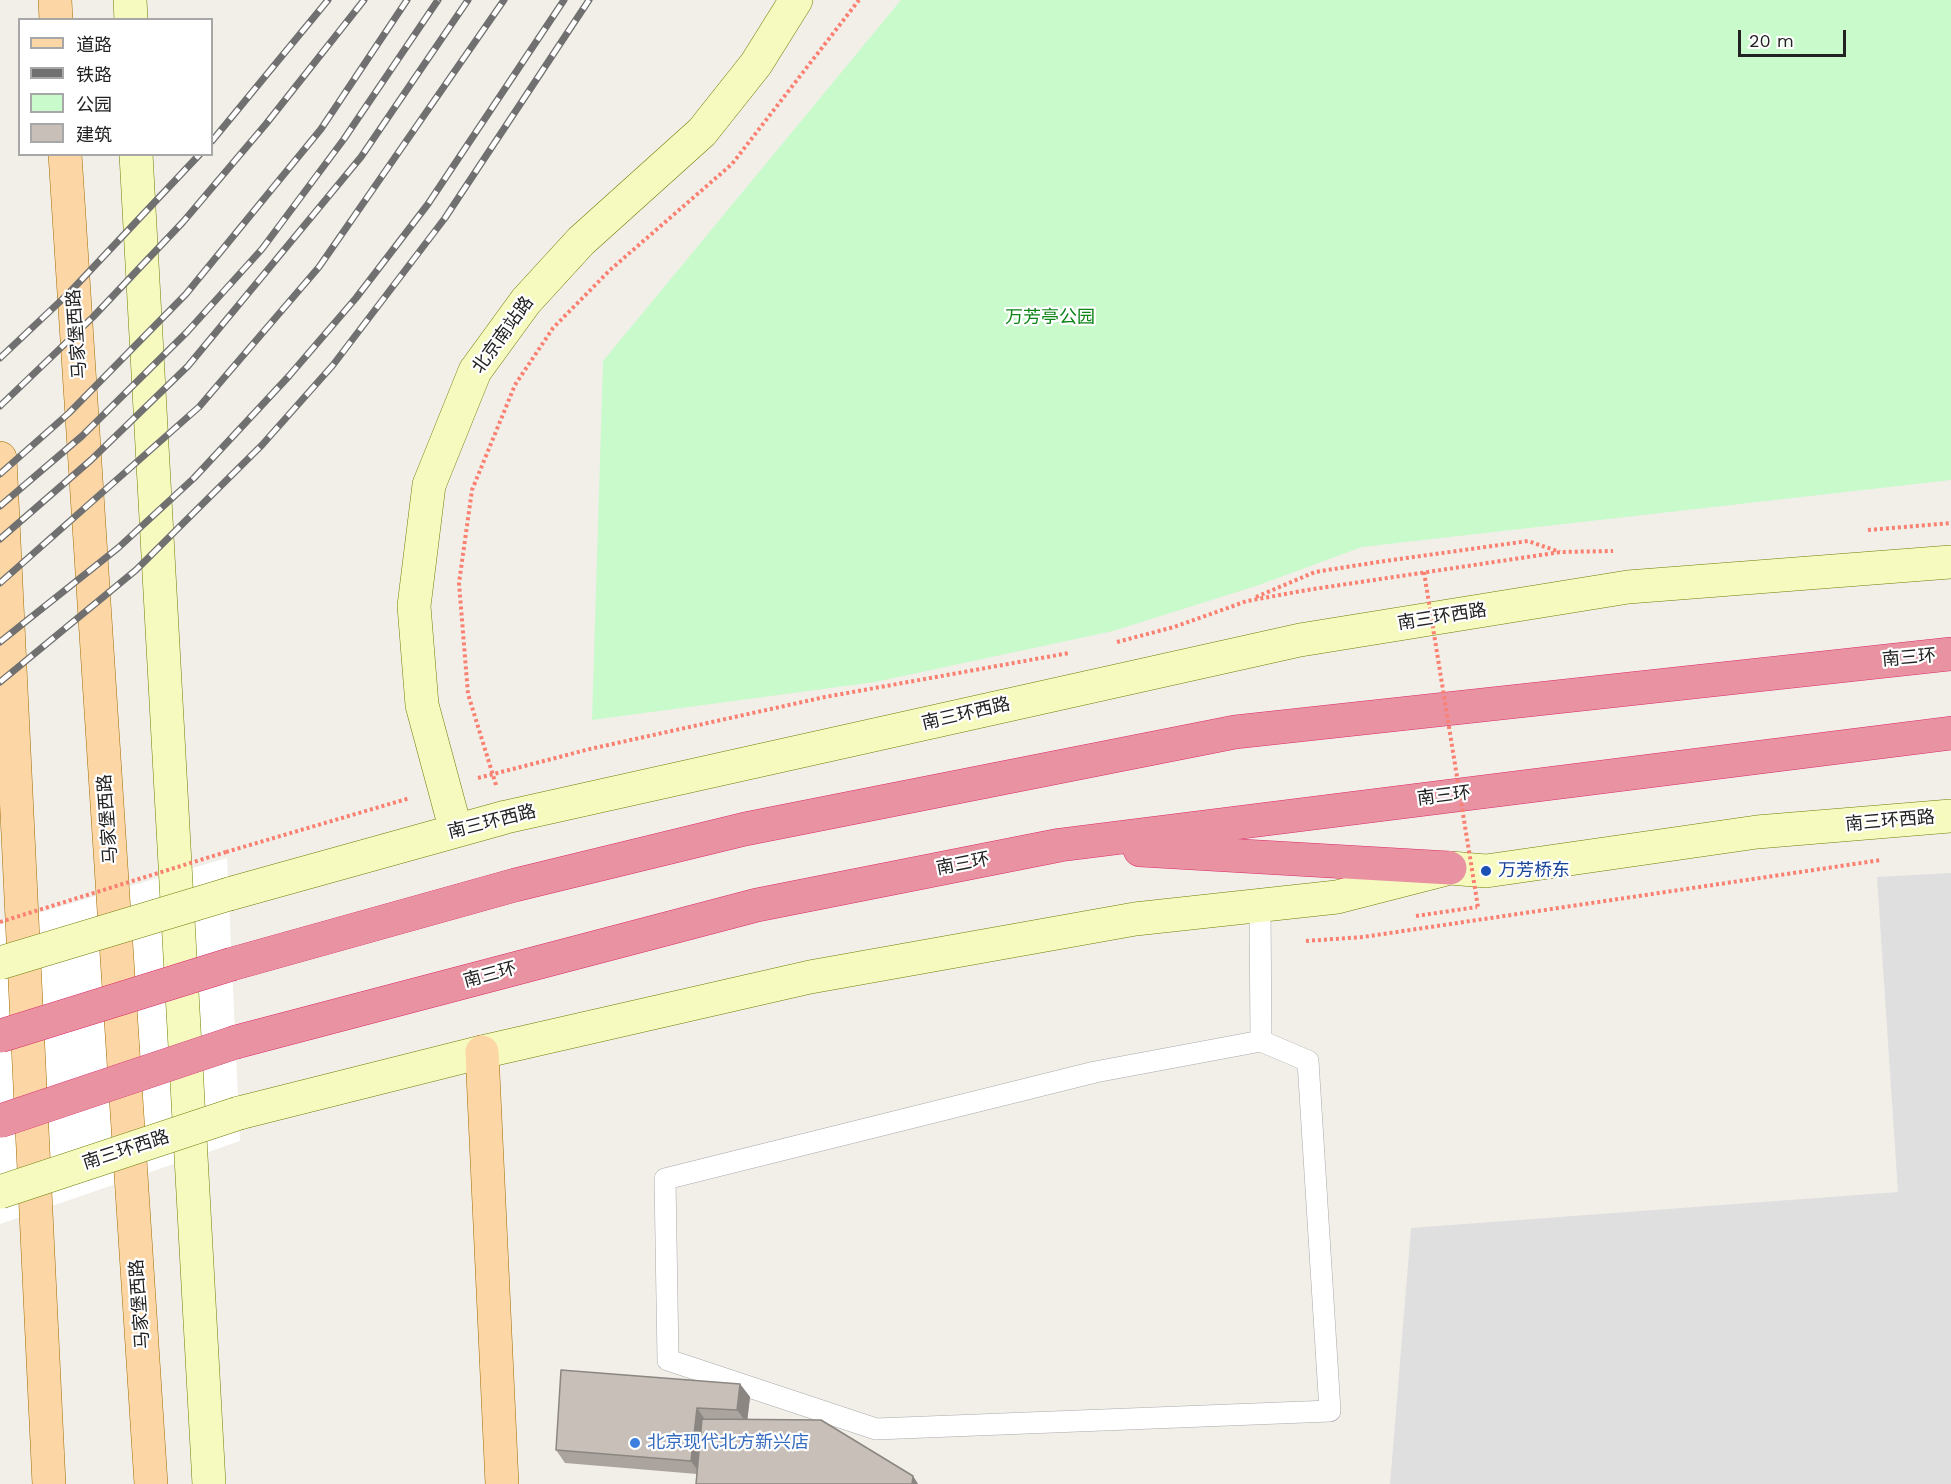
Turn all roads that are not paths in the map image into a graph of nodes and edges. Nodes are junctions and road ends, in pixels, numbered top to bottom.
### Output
1 (55, 0) edge
2 (130, 0) edge
3 (796, 0) edge
4 (56, 18) edge
5 (131, 18) edge
6 (65, 156) edge
7 (136, 156) edge
8 (0, 458) edge
9 (1951, 562) edge
10 (1951, 654) edge
11 (1951, 733) edge
12 (1951, 816) edge
13 (456, 831) junction
14 (1060, 845) junction
15 (1450, 868) junction
16 (1260, 905) junction
17 (0, 963) edge
18 (0, 1036) edge
19 (1261, 1041) junction
20 (482, 1052) junction
21 (0, 1121) edge
22 (0, 1192) edge
23 (49, 1484) edge
24 (151, 1484) edge
25 (210, 1484) edge
26 (502, 1484) edge

1 - 4 main road
2 - 5 street
3 - 13 street, 北京南站路
6 - 24 main road, 马家堡西路
7 - 25 street
8 - 23 main road
9 - 13 street, 南三环西路
10 - 18 highway, 南三环, bridge
11 - 14 highway, 南三环
12 - 15 street, 南三环西路
13 - 17 street, 南三环西路, bridge
14 - 15 highway
14 - 21 highway, 南三环, bridge
15 - 16 street, 南三环西路
16 - 19 lane
16 - 20 street, 南三环西路
19 - 19 lane
20 - 22 street, 南三环西路, bridge
20 - 26 main road

